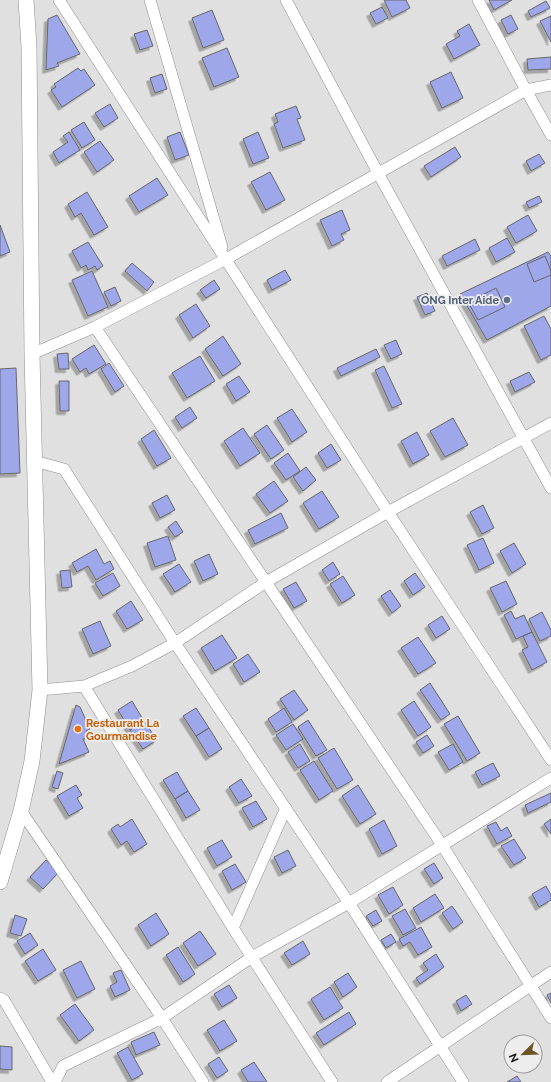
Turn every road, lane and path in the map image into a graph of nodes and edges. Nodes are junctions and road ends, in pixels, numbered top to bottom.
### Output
1 (27, 0) edge
2 (59, 0) edge
3 (150, 0) edge
4 (286, 0) edge
5 (478, 0) edge
6 (551, 85) edge
7 (526, 90) junction
8 (551, 135) edge
9 (378, 173) junction
10 (226, 259) junction
11 (95, 327) junction
12 (32, 354) junction
13 (551, 423) edge
14 (523, 438) junction
15 (34, 462) junction
16 (551, 488) edge
17 (388, 512) junction
18 (266, 582) junction
19 (175, 643) junction
20 (84, 686) junction
21 (40, 690) junction
22 (551, 760) edge
23 (551, 778) edge
24 (286, 808) junction
25 (22, 811) junction
26 (442, 845) junction
27 (0, 882) edge
28 (349, 903) junction
29 (233, 928) junction
30 (252, 957) junction
31 (551, 972) edge
32 (530, 986) junction
33 (0, 998) edge
34 (162, 1018) junction
35 (551, 1018) edge
36 (440, 1047) junction
37 (52, 1082) edge
38 (55, 1082) edge
39 (203, 1082) edge
40 (332, 1082) edge
41 (387, 1082) edge
42 (463, 1082) edge

1 - 12 main road
2 - 10 street
3 - 10 street
4 - 9 street
5 - 7 street
6 - 7 street
7 - 8 street
7 - 9 street
9 - 10 street
9 - 14 street
10 - 11 street
10 - 17 street
11 - 12 street
11 - 18 street
12 - 15 main road
13 - 14 street
14 - 16 street
14 - 17 street
15 - 19 street
15 - 21 main road
17 - 18 street
17 - 22 street
18 - 19 street
18 - 26 street
19 - 20 street
19 - 24 street
20 - 21 street
20 - 29 street
21 - 25 main road
23 - 26 street
24 - 28 street
24 - 29 street
25 - 27 main road
25 - 34 street
26 - 28 street
26 - 32 street
28 - 30 street
28 - 36 street
29 - 30 street
30 - 34 street
30 - 40 street
31 - 32 street
32 - 35 street
32 - 36 street
33 - 37 street
34 - 38 street
34 - 39 street
36 - 41 street
36 - 42 street

